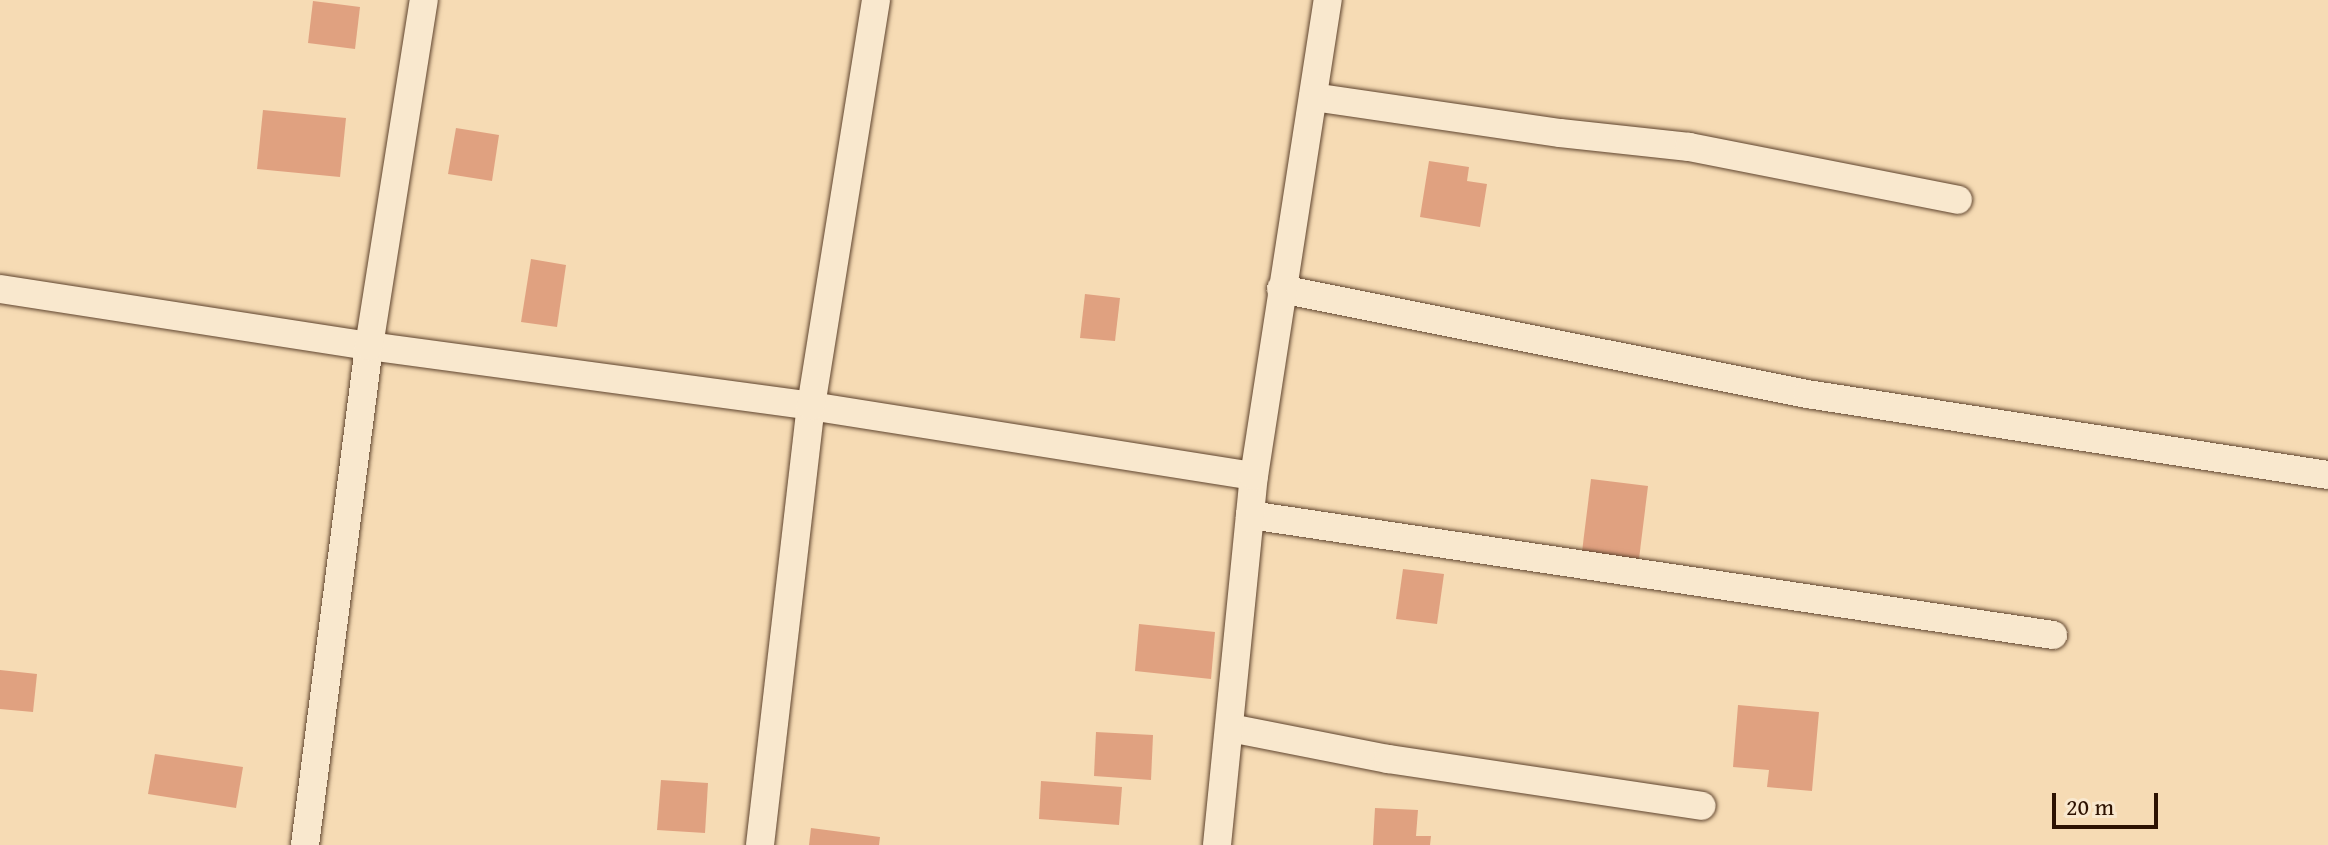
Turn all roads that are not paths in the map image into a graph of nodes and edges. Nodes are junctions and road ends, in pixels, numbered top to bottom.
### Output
1 (424, 0) edge
2 (876, 0) edge
3 (1328, 0) edge
4 (1313, 97) junction
5 (1958, 200) dead end
6 (0, 289) edge
7 (1281, 289) junction
8 (369, 346) junction
9 (811, 406) junction
10 (2328, 475) edge
11 (1254, 476) junction
12 (1250, 515) junction
13 (2053, 635) dead end
14 (1230, 728) junction
15 (1702, 806) dead end
16 (305, 845) edge
17 (760, 845) edge
18 (1217, 845) edge

1 - 8 street
2 - 9 street
3 - 4 street
4 - 5 street
4 - 7 street
6 - 8 street
7 - 10 street
7 - 11 street
8 - 9 street
8 - 16 street
9 - 11 street
9 - 17 street
11 - 12 street
12 - 13 street
12 - 14 street
14 - 15 street
14 - 18 street

